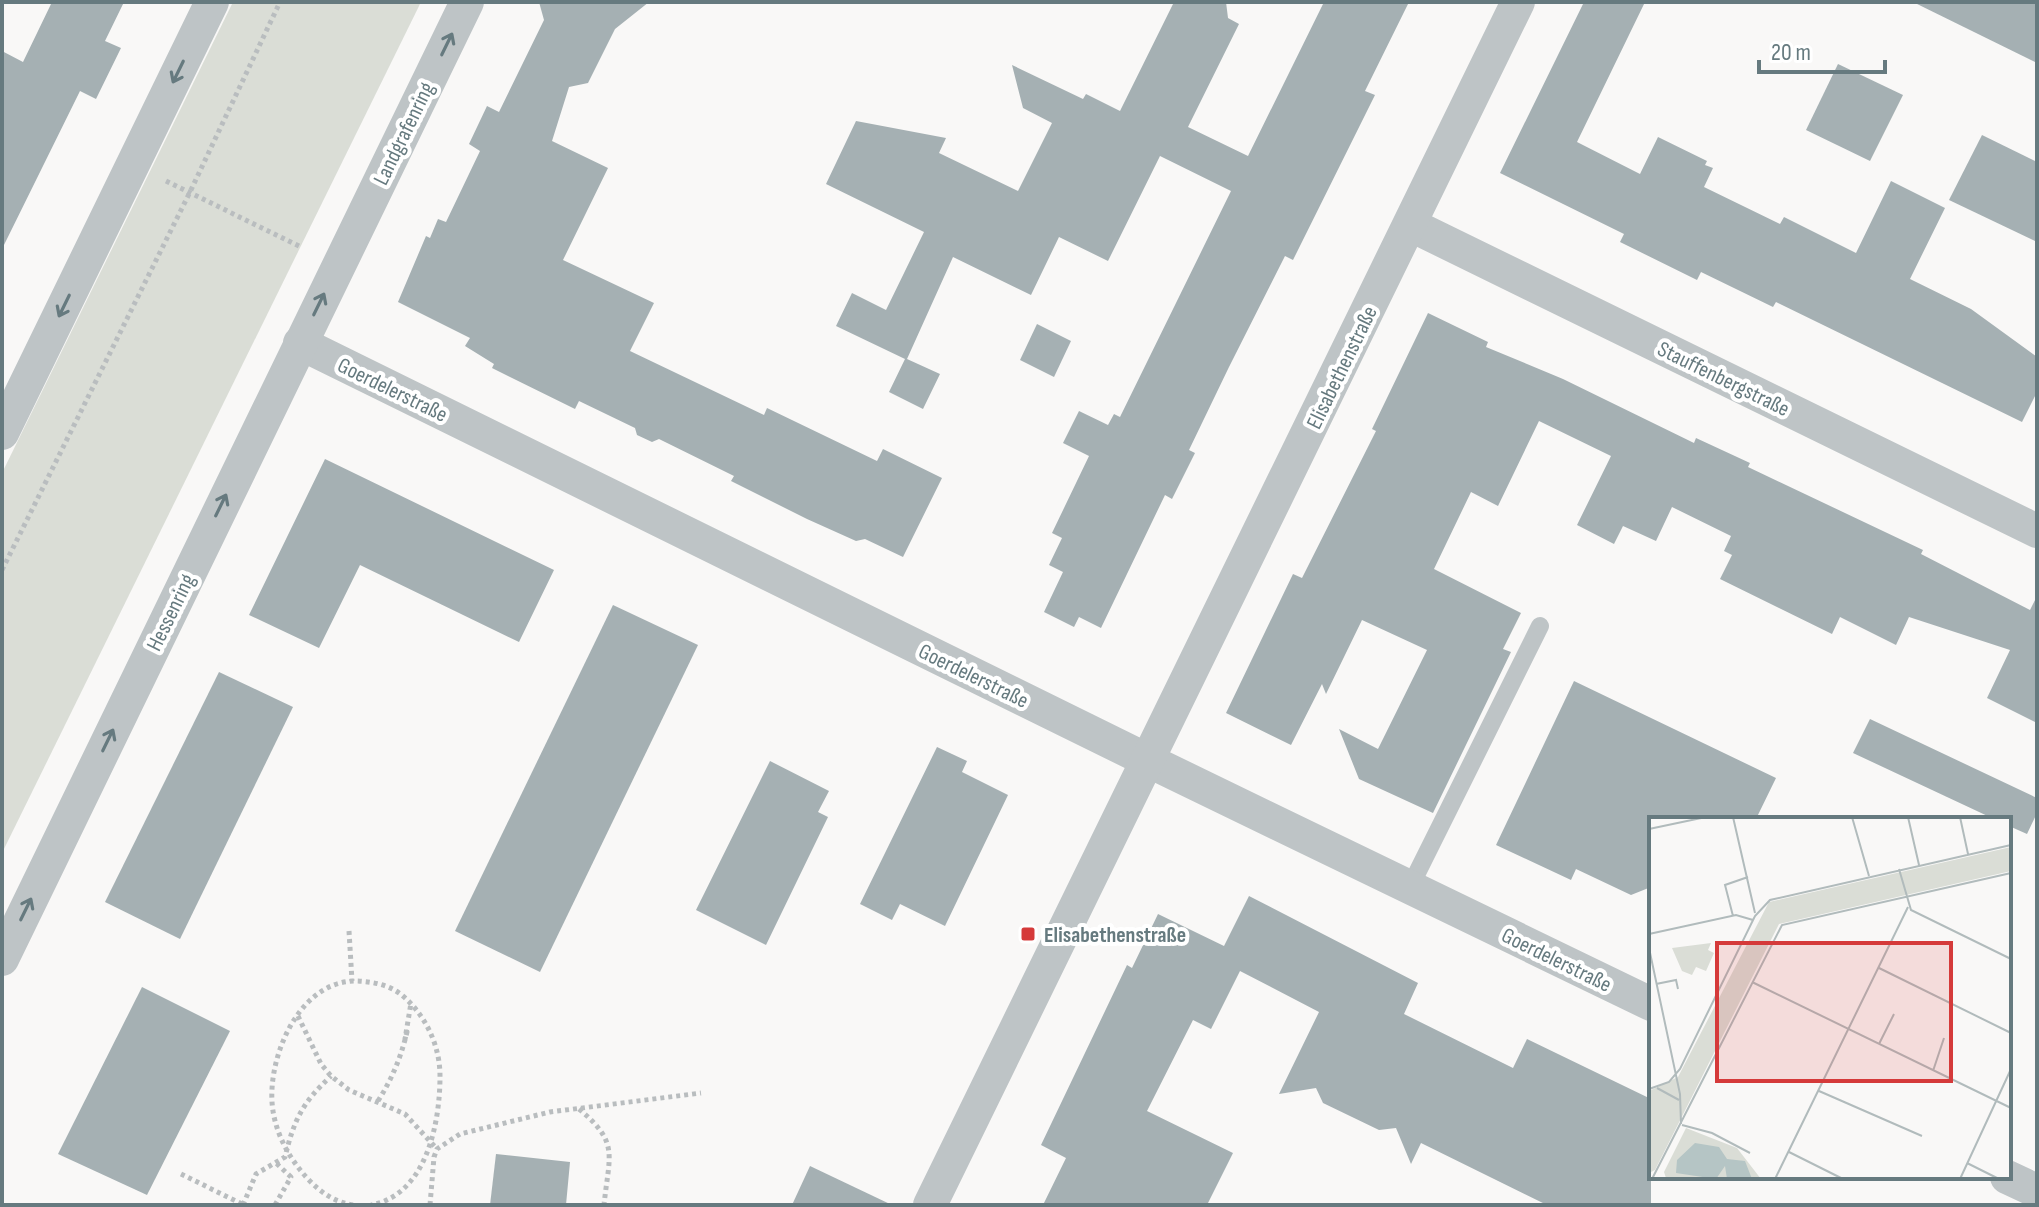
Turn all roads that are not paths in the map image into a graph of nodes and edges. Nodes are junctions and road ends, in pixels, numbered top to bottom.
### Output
1 (212, 2) edge
2 (467, 2) edge
3 (1518, 2) edge
4 (1411, 225) junction
5 (338, 265) joint
6 (300, 343) junction
7 (2, 433) edge
8 (2037, 531) edge
9 (1540, 626) dead end
10 (1147, 760) junction
11 (1410, 887) junction
12 (2, 959) edge
13 (1649, 1003) edge
14 (2011, 1179) edge
15 (2037, 1191) edge
16 (930, 1205) edge

1 -> 7 street
5 -> 2 street, Landgrafenring
3 - 4 street, Elisabethenstraße
4 - 8 street, Stauffenbergstraße
4 - 10 street, Elisabethenstraße
6 -> 5 street, Hessenring
6 - 10 street, Goerdelerstraße
12 -> 6 street, Hessenring
9 - 11 lane
10 - 11 street, Goerdelerstraße
10 - 16 street, Elisabethenstraße
11 - 13 street, Goerdelerstraße
14 - 15 street

